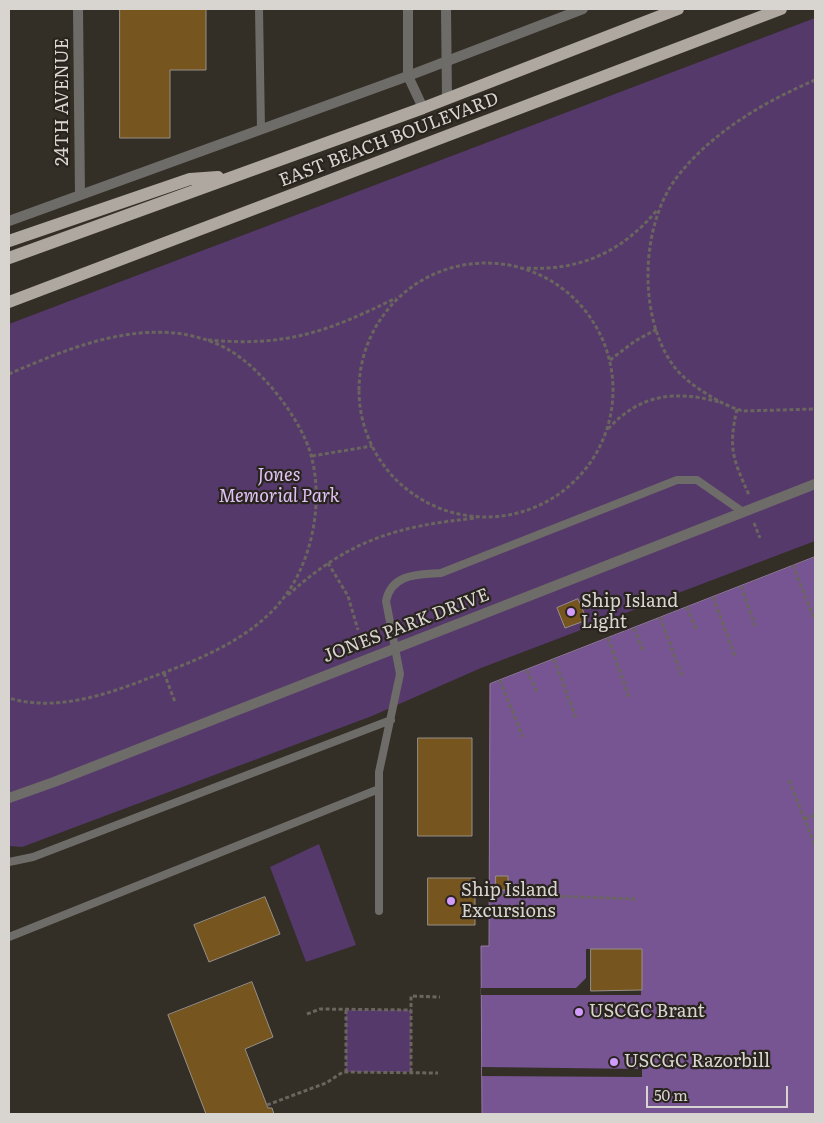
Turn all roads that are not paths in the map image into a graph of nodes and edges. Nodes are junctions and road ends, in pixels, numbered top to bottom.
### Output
1 (78, 9) edge
2 (259, 9) edge
3 (408, 9) edge
4 (446, 9) edge
5 (583, 9) edge
6 (678, 9) edge
7 (781, 9) edge
8 (447, 61) junction
9 (408, 76) junction
10 (447, 98) junction
11 (423, 108) junction
12 (261, 129) junction
13 (238, 175) junction
14 (80, 195) junction
15 (9, 221) edge
16 (9, 241) edge
17 (9, 258) edge
18 (9, 302) edge
19 (815, 484) edge
20 (747, 511) junction
21 (396, 646) junction
22 (391, 720) junction
23 (379, 789) junction
24 (9, 798) edge
25 (9, 862) edge
26 (379, 910) dead end
27 (9, 937) edge

1 - 14 street, 24TH AVENUE
2 - 12 lane
3 - 9 street
4 - 8 street
5 - 8 street
6 - 10 main road, EAST BEACH BOULEVARD
7 - 18 main road, EAST BEACH BOULEVARD
8 - 9 street
8 - 10 street
9 - 11 street
9 - 12 street
10 - 11 main road, EAST BEACH BOULEVARD
11 - 13 main road, EAST BEACH BOULEVARD
12 - 14 street
13 - 16 main road
13 - 17 main road, EAST BEACH BOULEVARD
14 - 15 street
19 - 20 street, JONES PARK DRIVE
20 - 21 street, JONES PARK DRIVE
20 - 21 lane
21 - 22 lane
21 - 24 street, JONES PARK DRIVE
22 - 23 lane
22 - 25 lane
23 - 26 lane
23 - 27 lane

